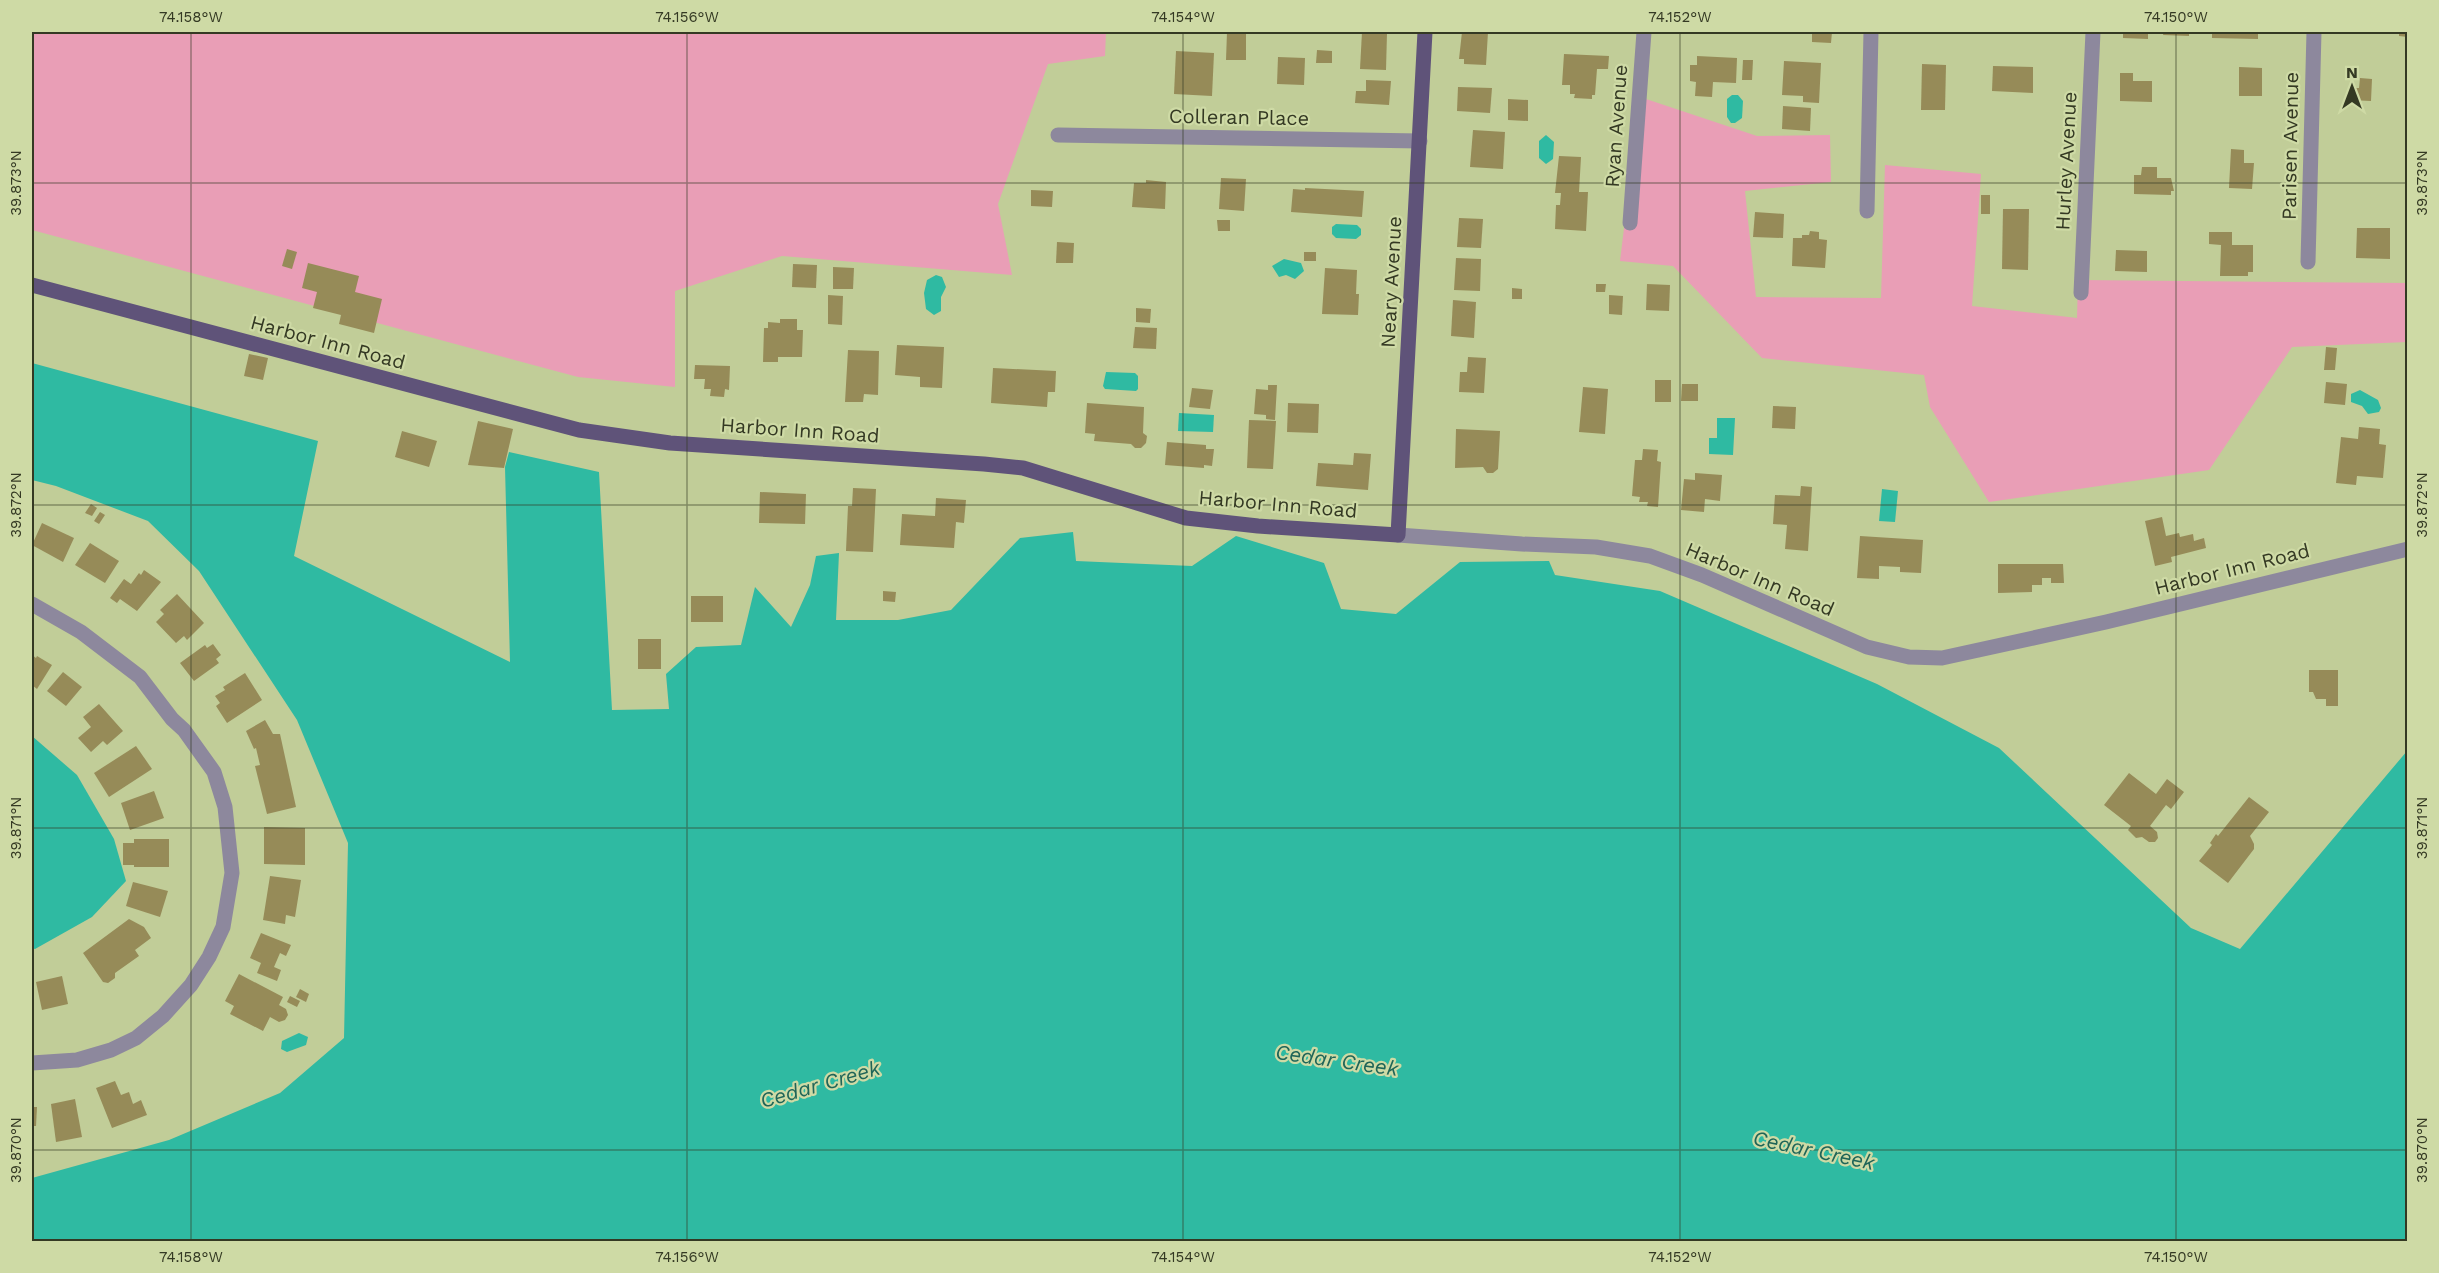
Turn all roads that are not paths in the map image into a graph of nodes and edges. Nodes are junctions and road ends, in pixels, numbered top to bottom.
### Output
1 (1425, 32) edge
2 (1644, 32) edge
3 (1871, 32) edge
4 (2093, 32) edge
5 (2314, 32) edge
6 (1058, 135) dead end
7 (1420, 141) junction
8 (1867, 211) dead end
9 (1629, 223) dead end
10 (2308, 262) dead end
11 (32, 285) edge
12 (2081, 293) dead end
13 (1398, 535) junction
14 (2408, 549) edge
15 (32, 604) edge
16 (32, 1063) edge

1 - 7 main road, Neary Avenue
2 - 9 street, Ryan Avenue
3 - 8 street
4 - 12 street, Hurley Avenue
5 - 10 street, Parisen Avenue
6 - 7 street, Colleran Place
7 - 13 main road, Neary Avenue
11 - 13 main road, Harbor Inn Road
13 - 14 street, Harbor Inn Road
15 - 16 street

